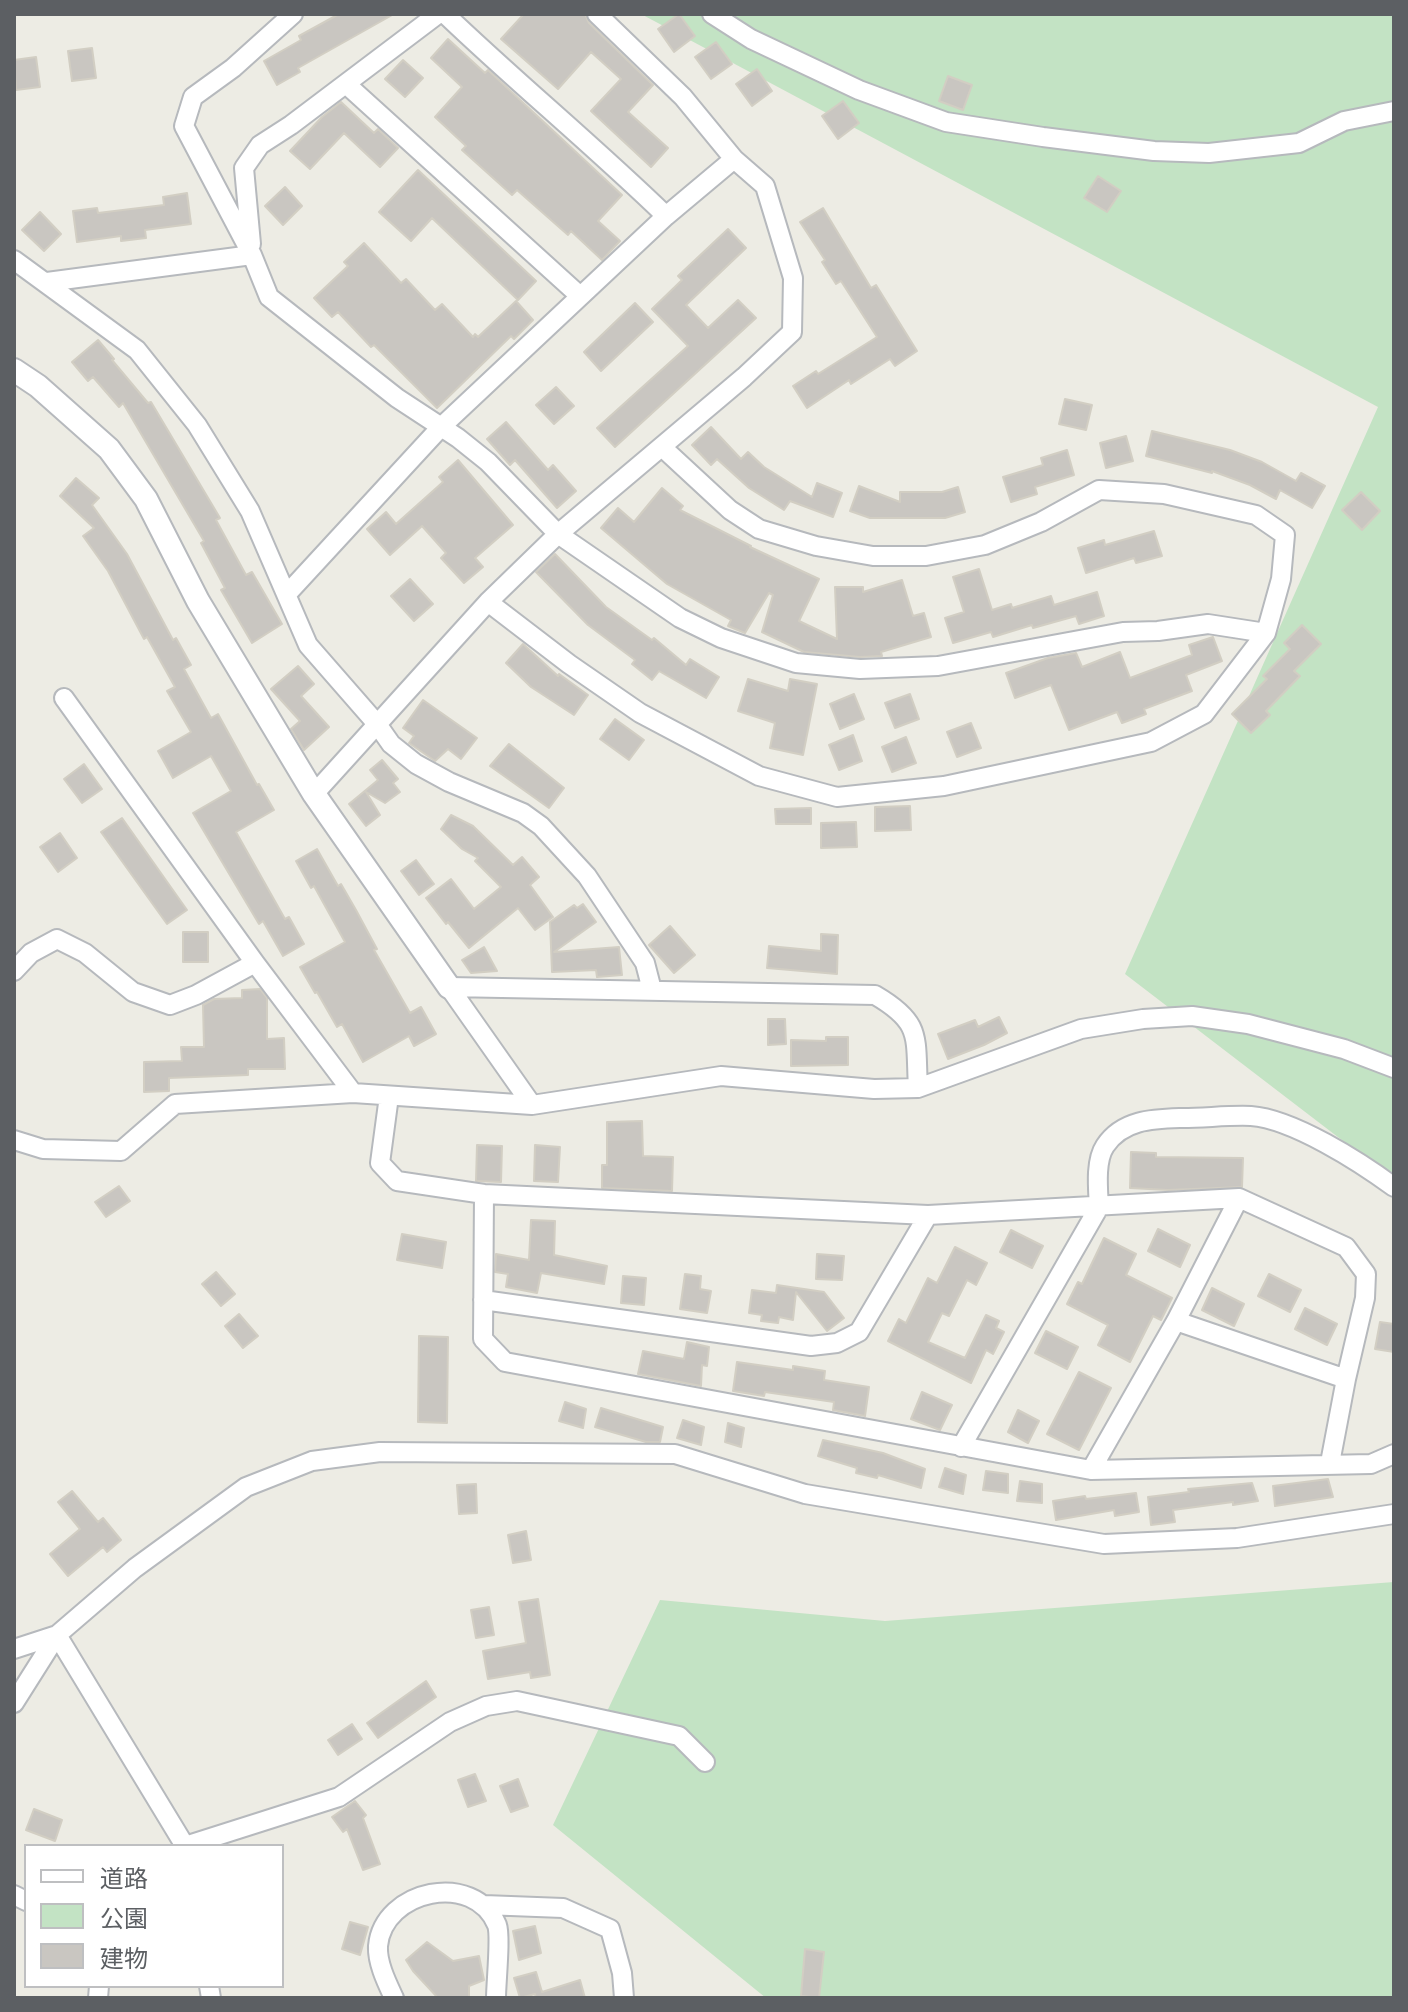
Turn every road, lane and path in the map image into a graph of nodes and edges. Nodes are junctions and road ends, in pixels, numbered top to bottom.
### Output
1 (293, 14) edge
2 (438, 14) edge
3 (445, 14) edge
4 (597, 14) edge
5 (712, 14) edge
6 (346, 84) junction
7 (1394, 111) edge
8 (734, 159) junction
9 (666, 216) junction
10 (252, 255) junction
11 (14, 260) edge
12 (47, 282) junction
13 (580, 296) junction
14 (14, 370) edge
15 (440, 428) junction
16 (663, 448) junction
17 (558, 534) junction
18 (287, 594) junction
19 (488, 602) junction
20 (1266, 633) junction
21 (64, 698) dead end
22 (377, 724) junction
23 (314, 794) junction
24 (255, 963) junction
25 (14, 971) edge
26 (449, 987) junction
27 (652, 990) junction
28 (1394, 1068) edge
29 (918, 1088) junction
30 (353, 1093) junction
31 (389, 1096) junction
32 (532, 1105) junction
33 (14, 1140) edge
34 (1394, 1187) edge
35 (484, 1194) junction
36 (1239, 1198) junction
37 (1099, 1207) junction
38 (928, 1215) junction
39 (483, 1300) junction
40 (1176, 1321) junction
41 (1346, 1379) junction
42 (961, 1447) junction
43 (1394, 1454) edge
44 (1330, 1463) junction
45 (1091, 1470) junction
46 (1394, 1514) edge
47 (57, 1635) junction
48 (14, 1649) edge
49 (14, 1703) edge
50 (705, 1762) dead end
51 (184, 1844) edge
52 (191, 1844) edge
53 (484, 1905) junction
54 (394, 1998) edge
55 (496, 1998) edge
56 (624, 1998) edge

1 - 10 street
2 - 6 street
3 - 9 street
4 - 8 street
5 - 7 street
6 - 10 street
6 - 13 street
8 - 9 street
8 - 16 street
9 - 13 street
10 - 12 street
10 - 15 street
11 - 12 street
12 - 18 street
13 - 15 street
14 - 23 street
15 - 17 street
15 - 18 street
16 - 17 street
16 - 20 street
17 - 19 street
17 - 20 street
18 - 22 street
19 - 20 street
19 - 22 street
21 - 24 street
22 - 23 street
22 - 27 street
23 - 26 street
24 - 25 street
24 - 30 street
26 - 27 street
26 - 32 street
27 - 29 street
28 - 29 street
29 - 32 street
30 - 31 street
30 - 33 street
31 - 32 street
31 - 35 street
34 - 37 street
35 - 38 street
35 - 39 street
36 - 37 street
36 - 40 street
36 - 41 street
37 - 38 street
37 - 42 street
38 - 39 street
39 - 42 street
40 - 41 street
40 - 45 street
41 - 44 street
42 - 45 street
43 - 44 street
44 - 45 street
46 - 47 street
47 - 48 street
47 - 49 street
47 - 51 street
50 - 52 street
53 - 54 street
53 - 55 street
53 - 56 street

